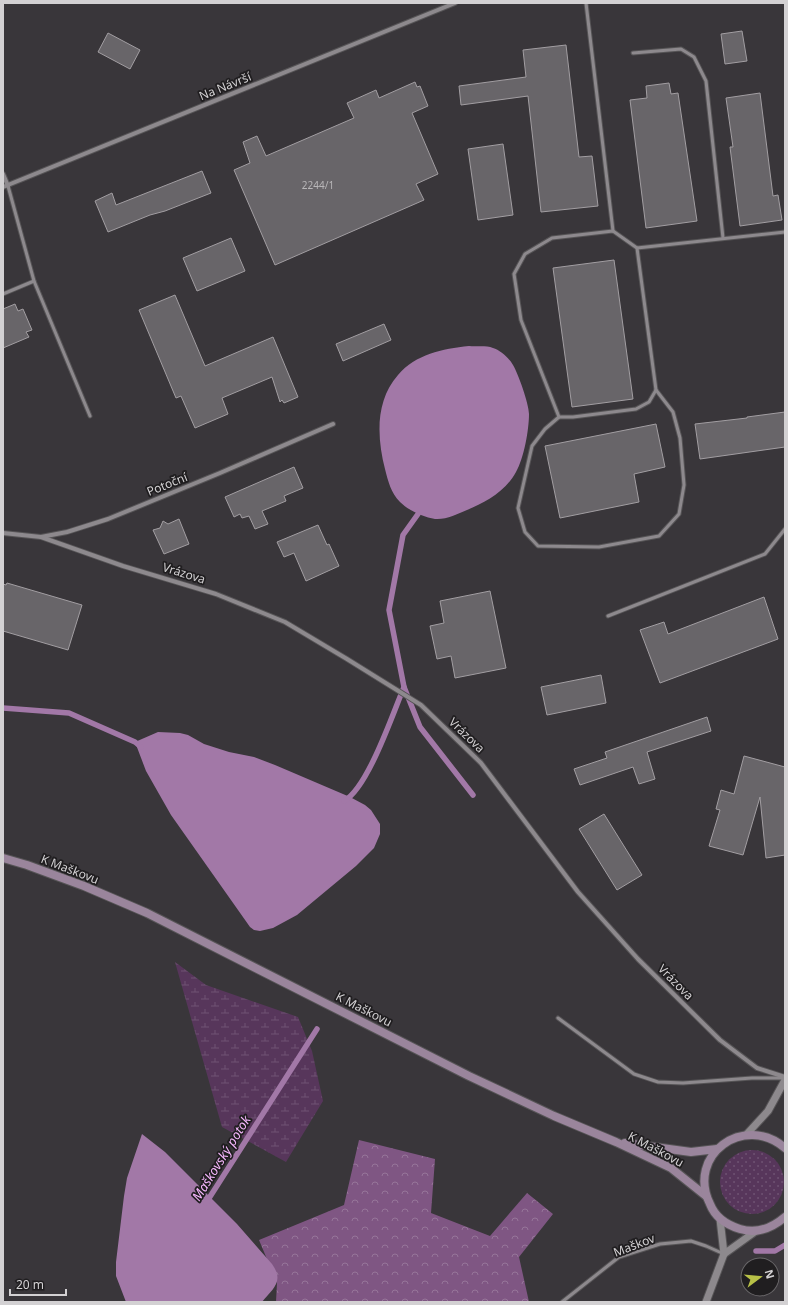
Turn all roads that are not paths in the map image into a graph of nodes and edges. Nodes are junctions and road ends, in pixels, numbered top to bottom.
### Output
1 (455, 3) edge
2 (586, 3) edge
3 (633, 53) dead end
4 (3, 174) edge
5 (5, 187) edge
6 (613, 231) junction
7 (785, 232) edge
8 (723, 238) junction
9 (637, 248) junction
10 (34, 282) junction
11 (3, 294) edge
12 (656, 390) junction
13 (90, 416) dead end
14 (559, 417) junction
15 (332, 424) dead end
16 (785, 529) edge
17 (3, 533) edge
18 (41, 537) junction
19 (608, 616) dead end
20 (3, 858) edge
21 (558, 1018) dead end
22 (785, 1078) edge
23 (746, 1135) junction
24 (616, 1142) junction
25 (785, 1148) edge
26 (717, 1149) junction
27 (706, 1196) junction
28 (785, 1217) edge
29 (720, 1219) junction
30 (756, 1231) junction
31 (724, 1254) junction
32 (562, 1302) edge
33 (706, 1302) edge

1 - 5 street, Na Návrší
2 - 6 lane
3 - 8 lane
4 - 5 street
5 - 10 lane
6 - 9 lane
6 - 14 lane
7 - 8 lane
8 - 9 lane
9 - 12 lane
10 - 11 lane
10 - 13 lane
12 - 14 lane
12 - 14 lane
15 - 18 street, Potoční
16 - 19 lane
17 - 18 street, Potoční
18 - 22 street, Vrázova
20 - 24 main road, K Maškovu
21 - 22 lane
22 - 23 street
23 - 25 main road
23 - 26 main road
24 - 26 main road
24 - 27 main road, K Maškovu
26 - 27 main road
27 - 29 main road
28 - 30 main road
29 - 30 main road
29 - 31 street
30 - 31 street
31 - 32 lane, Maškov
31 - 33 street

